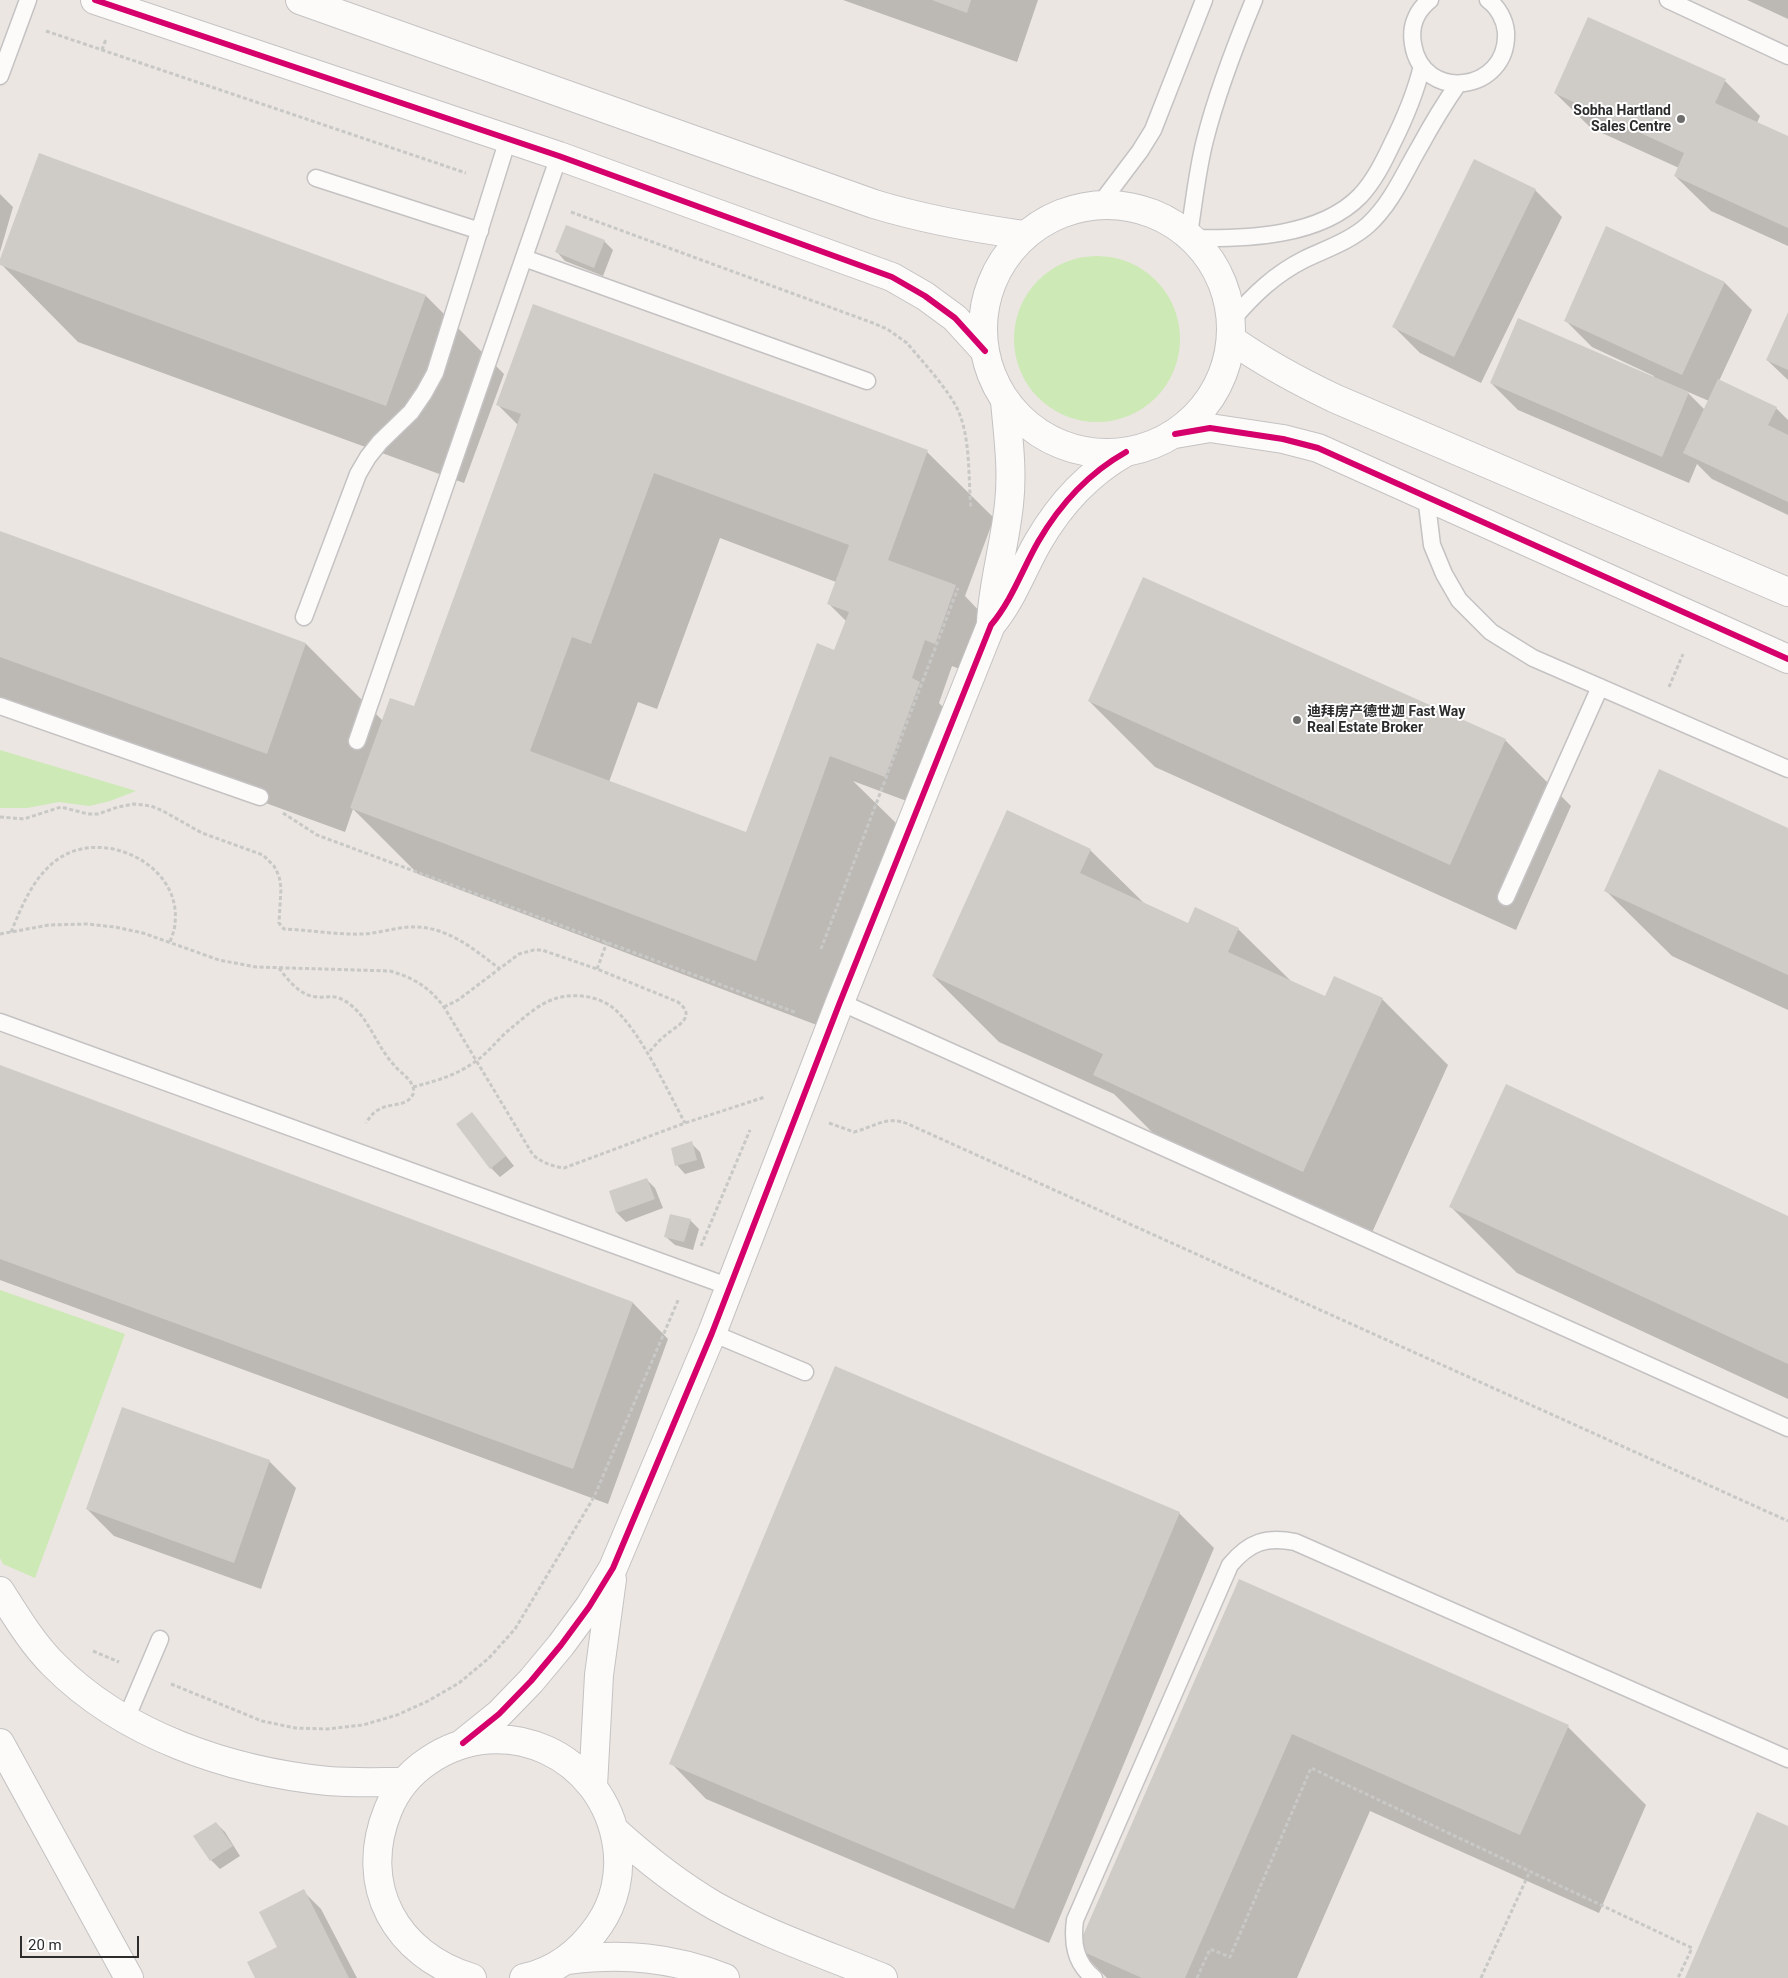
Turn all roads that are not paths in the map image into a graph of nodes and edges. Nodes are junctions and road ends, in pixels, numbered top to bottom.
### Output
1 (28, 0) edge
2 (94, 0) edge
3 (300, 0) edge
4 (1204, 0) edge
5 (1254, 0) edge
6 (1430, 0) edge
7 (1488, 0) edge
8 (1668, 0) edge
9 (1788, 56) edge
10 (1422, 66) junction
11 (0, 76) edge
12 (1458, 84) junction
13 (508, 139) junction
14 (560, 156) junction
15 (316, 178) dead end
16 (1100, 204) junction
17 (480, 231) junction
18 (1024, 235) junction
19 (1191, 236) junction
20 (524, 258) junction
21 (1232, 330) junction
22 (985, 351) junction
23 (867, 381) dead end
24 (1006, 401) junction
25 (1175, 434) junction
26 (1126, 452) junction
27 (1426, 496) junction
28 (1788, 592) edge
29 (304, 616) dead end
30 (991, 626) junction
31 (1788, 659) edge
32 (1600, 687) junction
33 (0, 706) edge
34 (357, 741) dead end
35 (1788, 769) edge
36 (260, 797) road end
37 (1506, 896) dead end
38 (840, 1002) junction
39 (0, 1022) edge
40 (730, 1287) junction
41 (712, 1334) junction
42 (805, 1372) dead end
43 (1788, 1428) edge
44 (613, 1568) junction
45 (0, 1590) edge
46 (160, 1639) dead end
47 (126, 1719) junction
48 (0, 1743) edge
49 (463, 1743) junction
50 (1788, 1759) edge
51 (404, 1782) junction
52 (593, 1786) junction
53 (615, 1831) junction
54 (567, 1960) junction
55 (129, 1978) edge
56 (472, 1978) edge
57 (524, 1978) edge
58 (724, 1978) edge
59 (883, 1978) edge
60 (1094, 1978) edge

1 - 11 lane
2 - 13 street
3 - 18 street
4 - 16 lane
5 - 19 lane
6 - 10 lane
7 - 12 lane
8 - 9 lane
10 - 12 lane
10 - 19 lane
12 - 21 lane
13 - 14 street
13 - 17 lane
14 - 20 lane
14 - 22 street
15 - 17 lane
16 - 18 street
16 - 19 street
17 - 29 lane
18 - 22 street
19 - 21 street
20 - 23 lane
20 - 34 lane
21 - 25 street
21 - 28 street
22 - 24 street
24 - 26 street
24 - 30 street
25 - 26 street
25 - 27 street
26 - 30 street
27 - 31 street
27 - 32 lane
30 - 38 street
32 - 35 lane
32 - 37 lane
33 - 36 lane
38 - 40 street
38 - 43 lane
39 - 40 lane
40 - 41 street
41 - 42 lane
41 - 44 street
44 - 49 street
44 - 52 street
45 - 47 street
46 - 47 lane
47 - 51 street
48 - 55 street
49 - 51 street
49 - 52 street
50 - 60 lane
51 - 56 street
52 - 53 street
53 - 54 street
53 - 59 street
54 - 57 street
54 - 58 street

